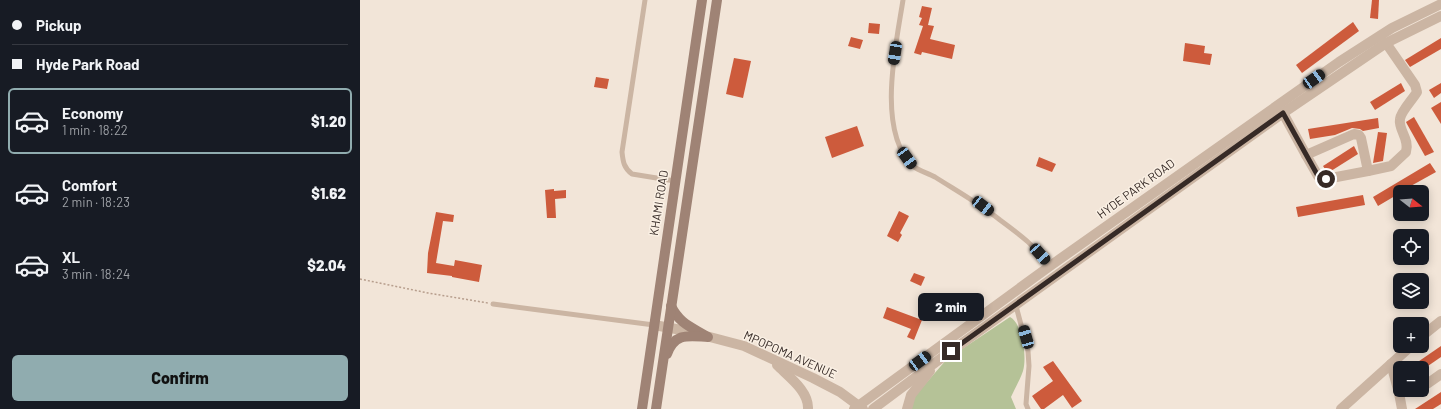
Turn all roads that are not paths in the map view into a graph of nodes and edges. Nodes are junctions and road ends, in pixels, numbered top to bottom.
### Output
1 (645, 0) edge
2 (702, 0) edge
3 (717, 0) edge
4 (903, 0) edge
5 (1441, 4) edge
6 (1441, 16) edge
7 (1386, 43) junction
8 (1283, 113) junction
9 (1306, 155) junction
10 (1368, 171) junction
11 (675, 181) junction
12 (1050, 266) junction
13 (1056, 276) junction
14 (493, 304) road end
15 (671, 306) junction
16 (1016, 306) junction
17 (1441, 321) edge
18 (654, 325) junction
19 (668, 327) junction
20 (1429, 330) edge
21 (708, 337) junction
22 (1403, 353) edge
23 (940, 359) junction
24 (773, 360) junction
25 (1391, 364) junction
26 (663, 365) junction
27 (1393, 368) edge
28 (1441, 374) edge
29 (1429, 383) edge
30 (1403, 397) edge
31 (859, 408) edge
32 (642, 409) edge
33 (656, 409) edge
34 (808, 409) edge
35 (873, 409) edge
36 (907, 409) edge
37 (1028, 409) edge
38 (1341, 409) edge
39 (1402, 409) edge

1 - 11 lane
2 - 11 main road, KHAMI ROAD
3 - 15 main road
4 - 12 lane
5 - 12 street, HYDE PARK ROAD
6 - 7 street, HYDE PARK ROAD
7 - 8 street, HYDE PARK ROAD
7 - 10 street
8 - 9 street
8 - 13 street, HYDE PARK ROAD
9 - 10 street
9 - 10 street
11 - 18 main road, KHAMI ROAD
12 - 13 lane
12 - 31 street, HYDE PARK ROAD
13 - 16 street, HYDE PARK ROAD
14 - 18 lane
15 - 19 main road
15 - 21 main road
16 - 23 street, HYDE PARK ROAD
16 - 37 lane
17 - 20 street
18 - 19 street, MPOPOMA AVENUE
18 - 32 main road, KHAMI ROAD
19 - 21 street, MPOPOMA AVENUE
19 - 26 main road
21 - 24 street, MPOPOMA AVENUE
21 - 26 main road
22 - 25 street
23 - 35 street, HYDE PARK ROAD
23 - 36 street
24 - 31 street, MPOPOMA AVENUE
24 - 34 street
25 - 27 street
25 - 38 street
26 - 33 main road
28 - 29 street
30 - 39 street

